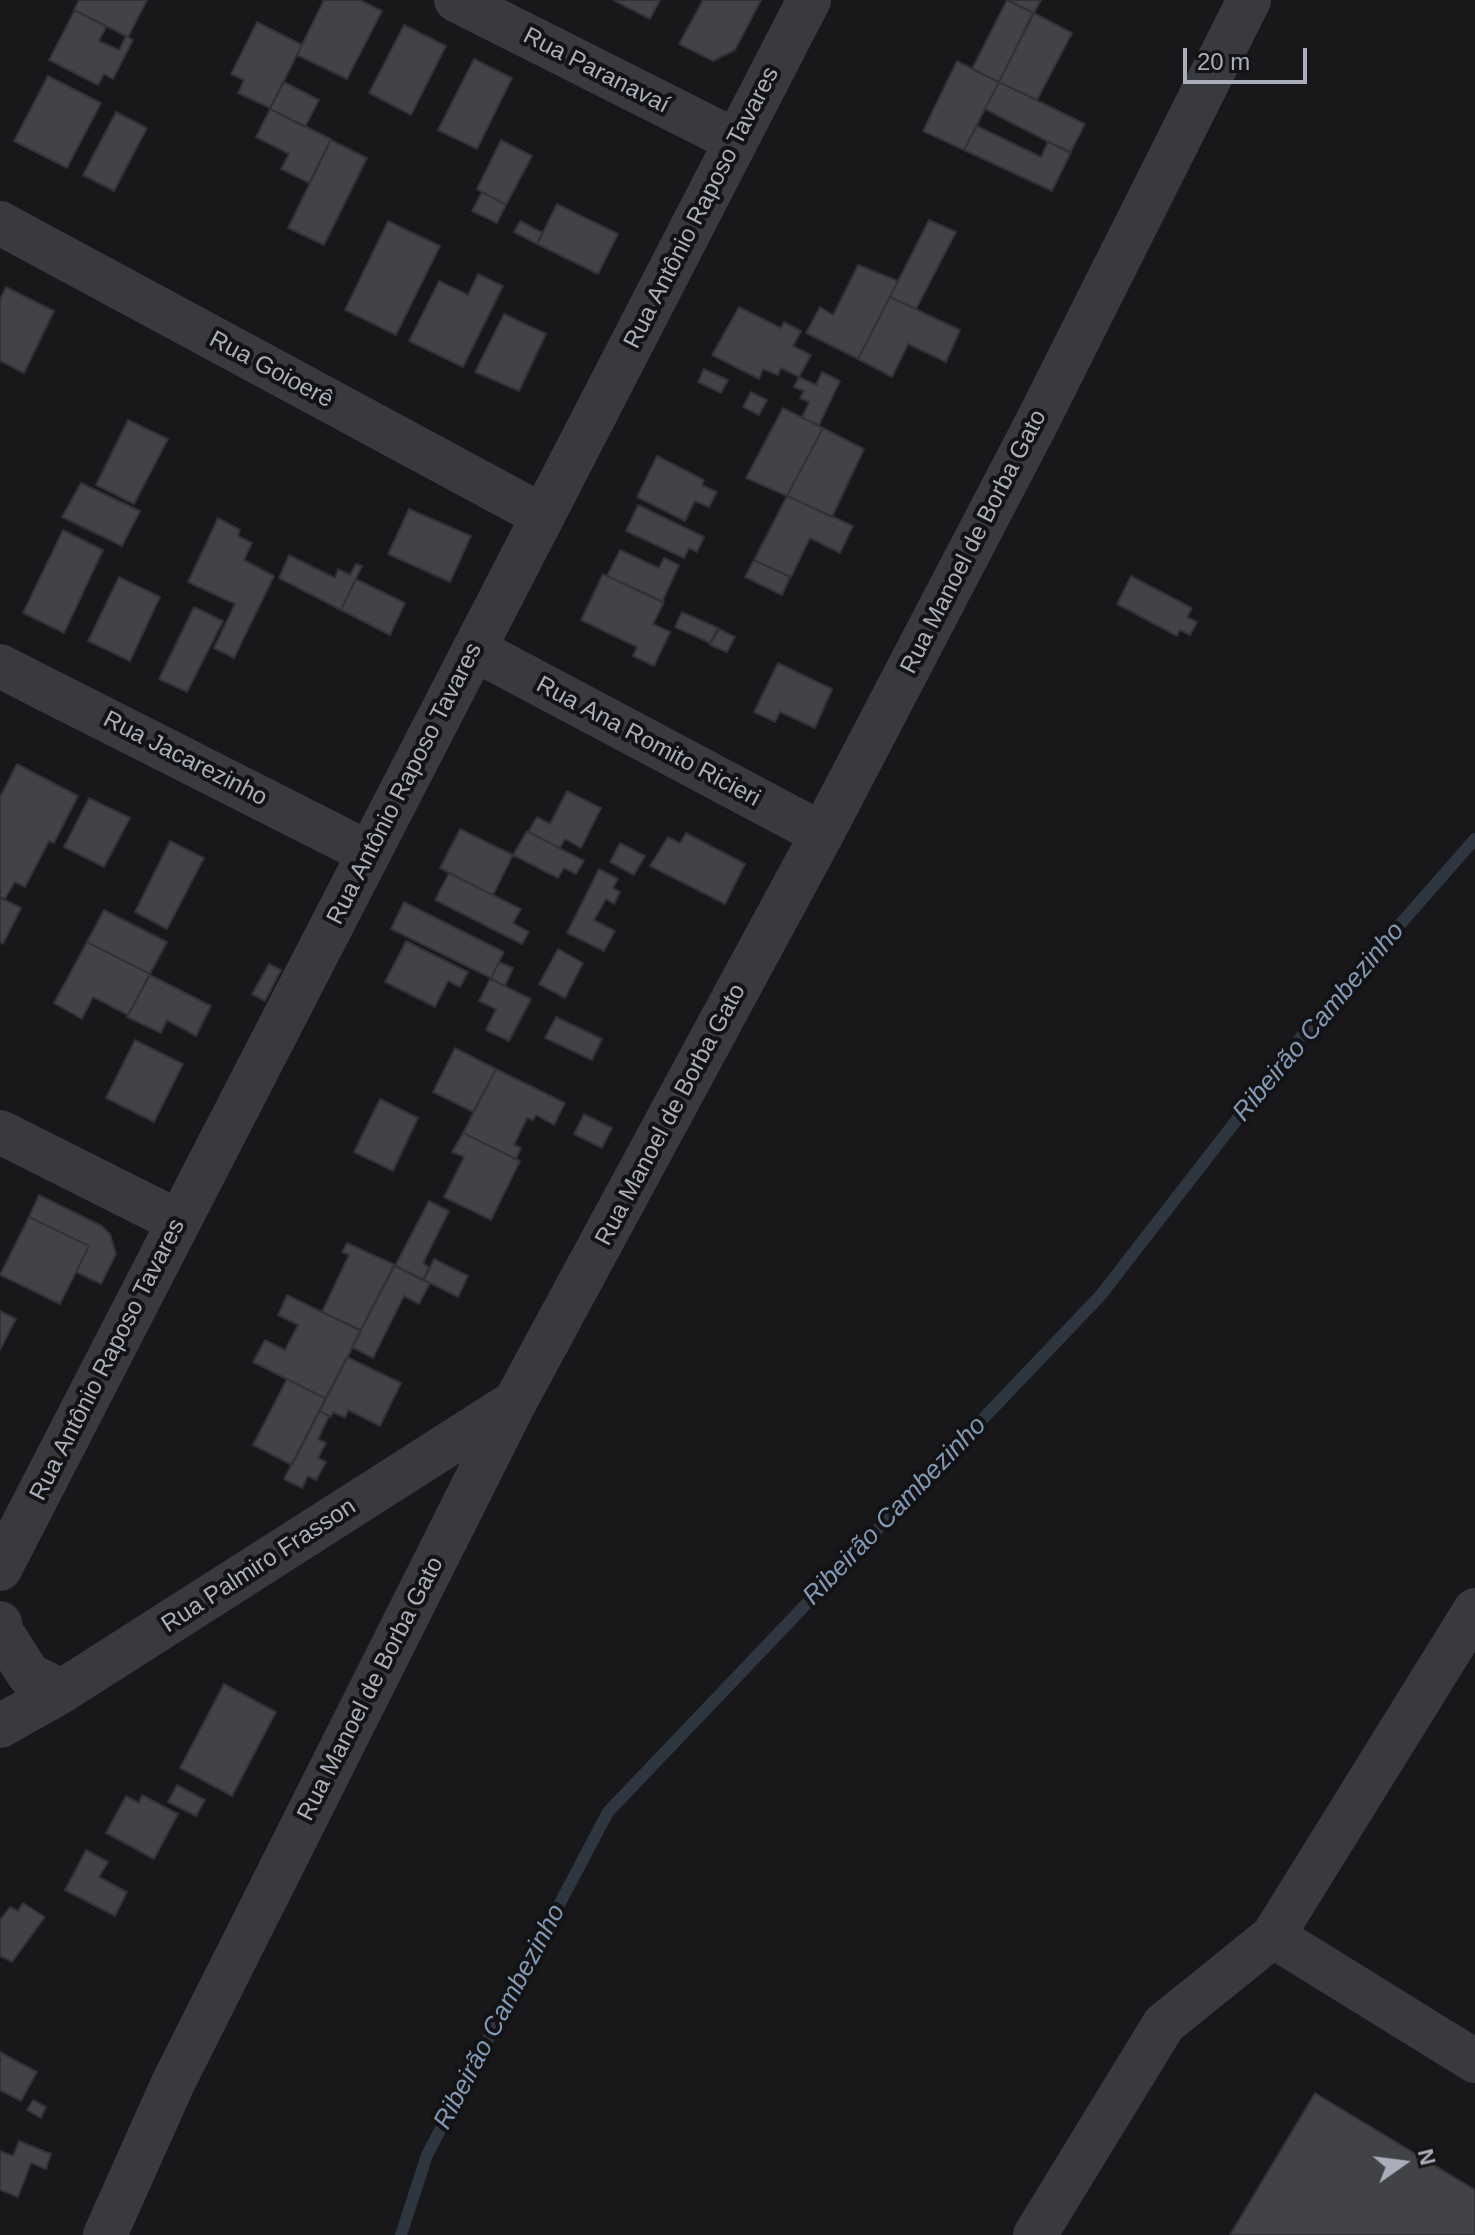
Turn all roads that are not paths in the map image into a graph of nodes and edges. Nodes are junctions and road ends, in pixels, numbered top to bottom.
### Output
1 (456, 0) edge
2 (809, 0) edge
3 (1249, 0) edge
4 (736, 141) junction
5 (0, 223) edge
6 (543, 516) junction
7 (474, 649) junction
8 (0, 666) edge
9 (822, 834) junction
10 (369, 853) junction
11 (0, 1132) edge
12 (179, 1222) junction
13 (515, 1402) junction
14 (0, 1569) edge
15 (1475, 1610) edge
16 (0, 1623) edge
17 (62, 1691) junction
18 (0, 1726) edge
19 (1273, 1936) junction
20 (1475, 2061) edge
21 (105, 2235) edge
22 (1035, 2235) edge

1 - 4 street, Rua Paranavaí
2 - 4 street, Rua Antônio Raposo Tavares
3 - 9 street, Rua Manoel de Borba Gato
4 - 6 street, Rua Antônio Raposo Tavares
5 - 6 street, Rua Goioerê
6 - 7 street, Rua Antônio Raposo Tavares
7 - 9 street, Rua Ana Romito Ricieri
7 - 10 street, Rua Antônio Raposo Tavares
8 - 10 street, Rua Jacarezinho
9 - 13 street, Rua Manoel de Borba Gato
10 - 12 street, Rua Antônio Raposo Tavares
11 - 12 street
12 - 14 street, Rua Antônio Raposo Tavares
13 - 17 street, Rua Palmiro Frasson
13 - 21 street, Rua Manoel de Borba Gato
15 - 19 street
16 - 17 street
17 - 18 street, Rua Palmiro Frasson
19 - 20 street
19 - 22 street

